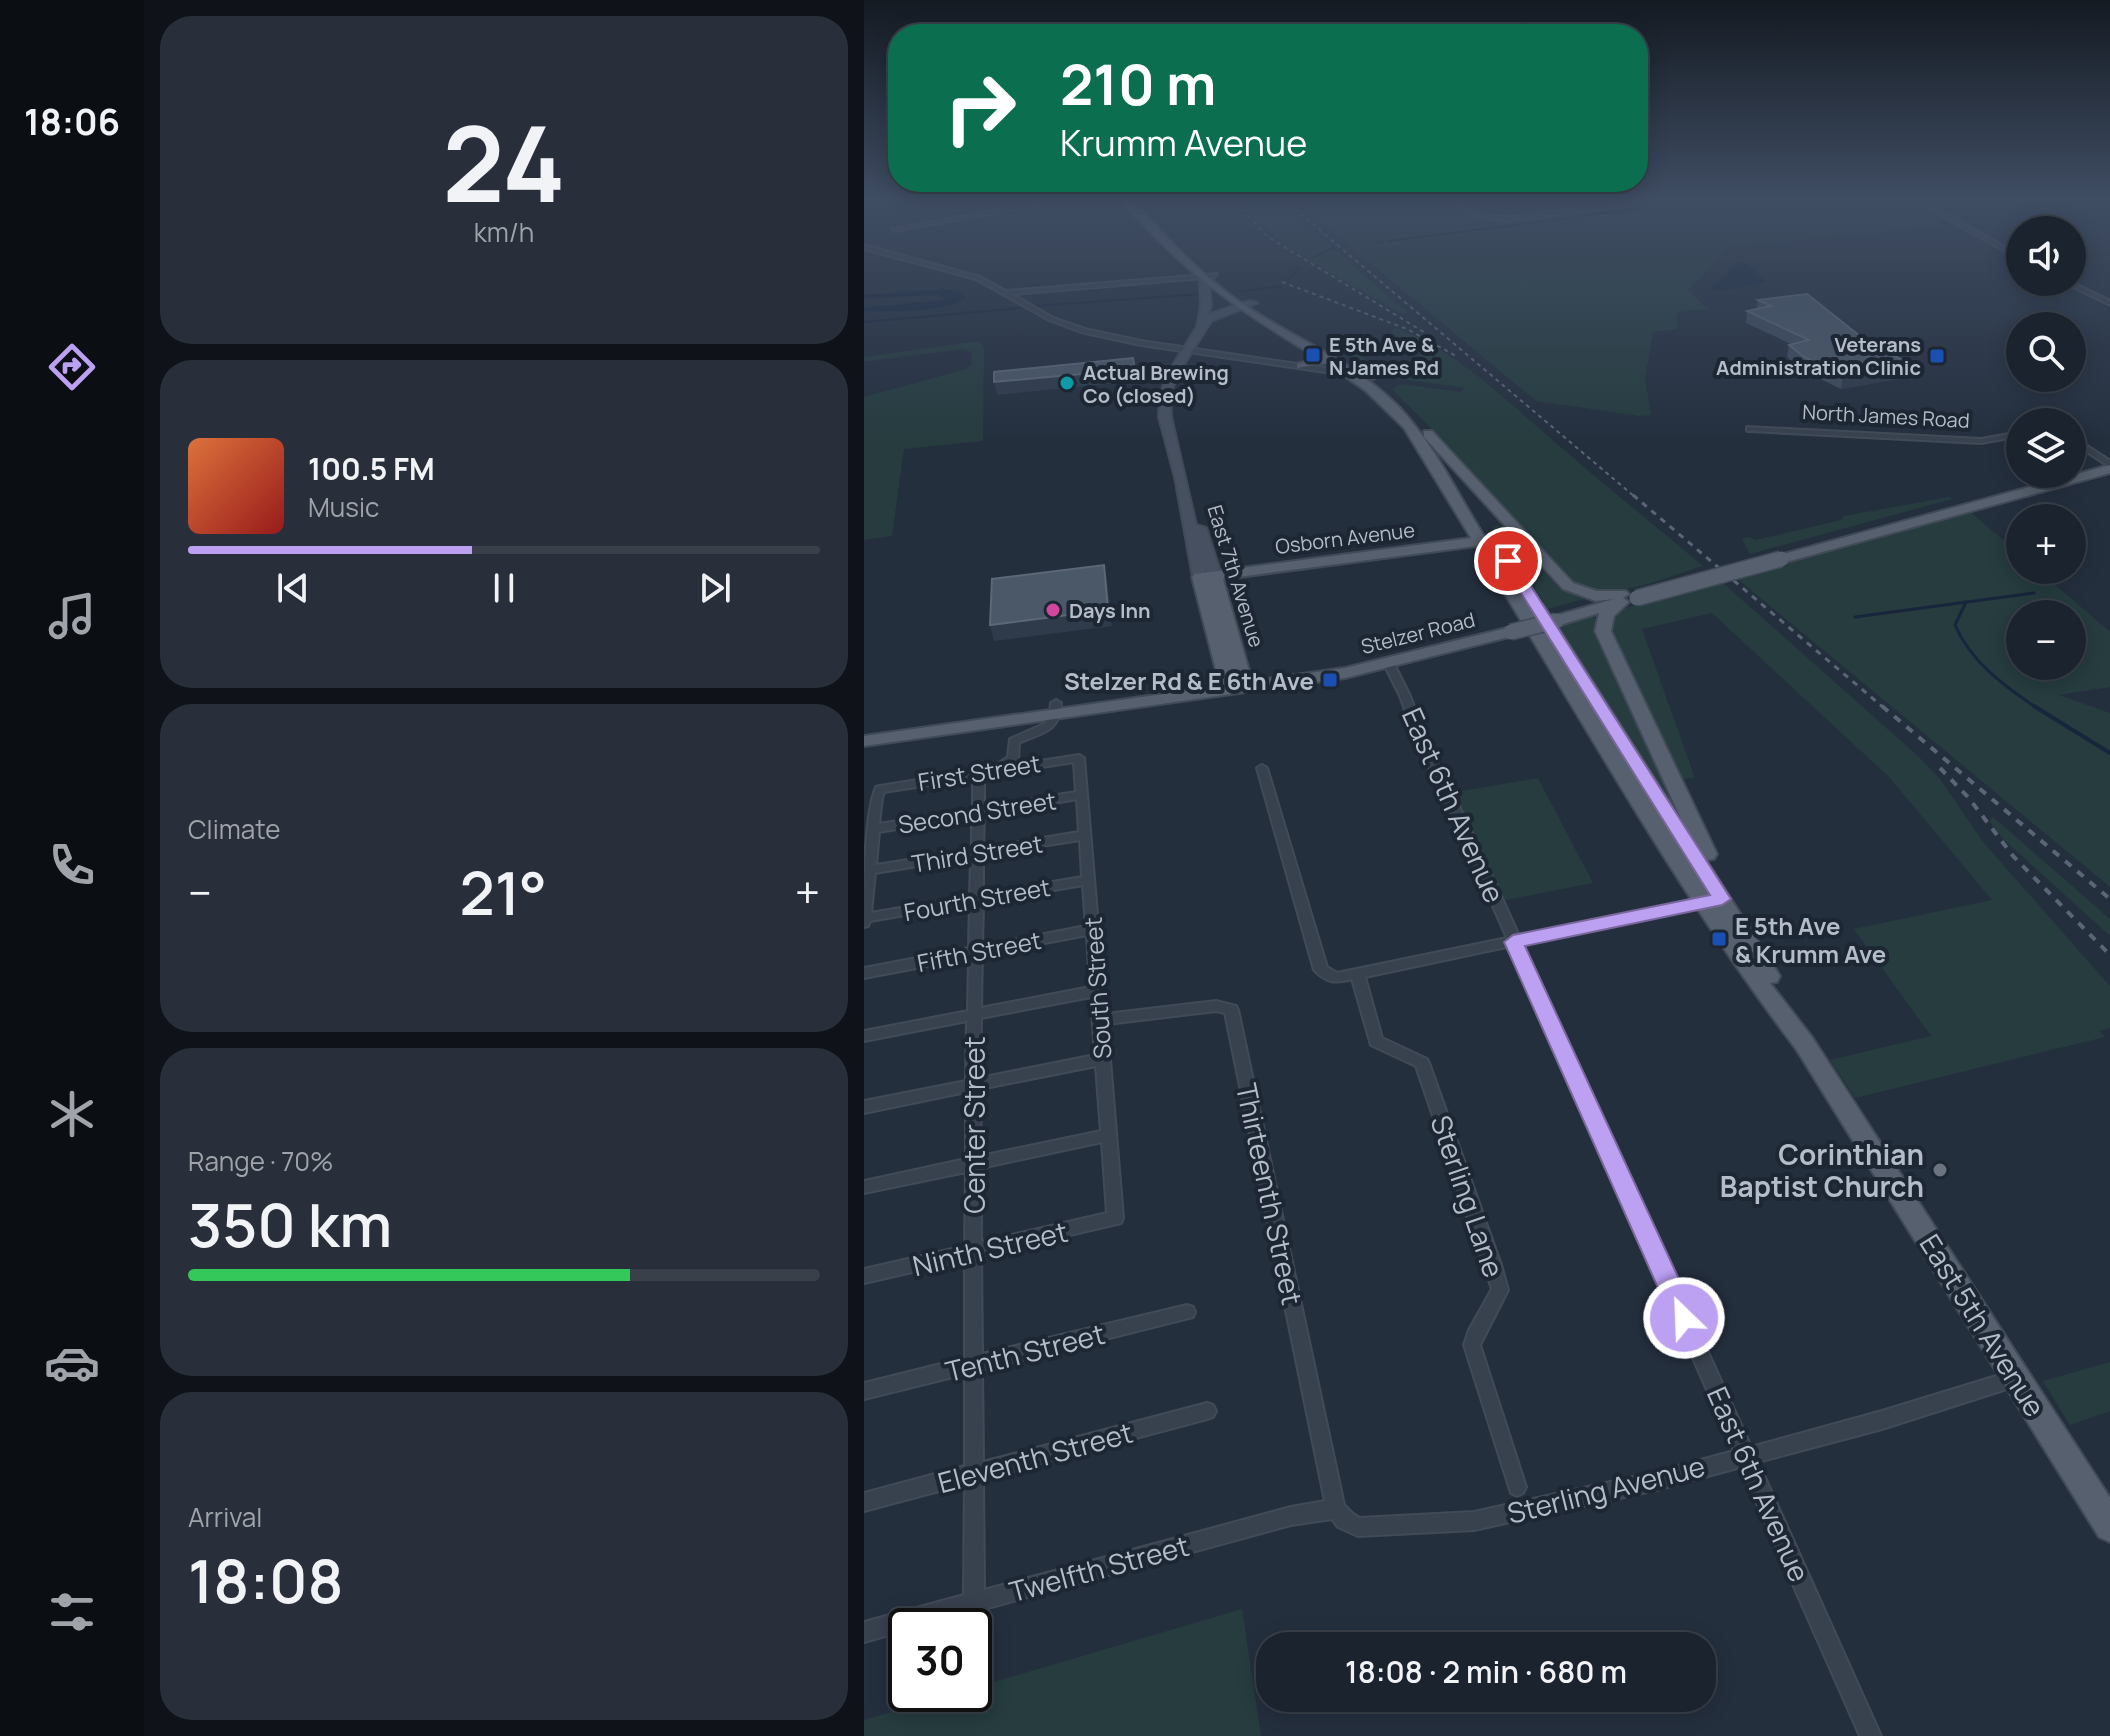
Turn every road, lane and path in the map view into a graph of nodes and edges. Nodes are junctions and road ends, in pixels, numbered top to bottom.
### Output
1 (980, 279) edge
2 (1174, 279) edge
3 (1210, 279) edge
4 (1214, 279) edge
5 (1007, 293) junction
6 (2086, 293) edge
7 (1246, 305) junction
8 (2110, 306) edge
9 (1201, 326) junction
10 (1187, 349) junction
11 (1325, 357) junction
12 (1301, 366) junction
13 (1354, 374) junction
14 (1373, 377) junction
15 (1750, 429) dead end
16 (1428, 434) junction
17 (2006, 437) edge
18 (2086, 448) edge
19 (2109, 464) edge
20 (2086, 468) edge
21 (2014, 488) edge
22 (1487, 540) junction
23 (1777, 556) junction
24 (1207, 576) junction
25 (1627, 597) junction
26 (1509, 629) junction
27 (1220, 650) junction
28 (1389, 664) junction
29 (1237, 686) junction
30 (1190, 688) junction
31 (1057, 709) junction
32 (864, 729) edge
33 (864, 741) edge
34 (1079, 758) joint
35 (1262, 768) dead end
36 (979, 772) junction
37 (1082, 795) junction
38 (979, 812) junction
39 (873, 829) junction
40 (1086, 835) junction
41 (978, 853) junction
42 (868, 870) junction
43 (1089, 880) junction
44 (976, 899) junction
45 (1713, 901) junction
46 (864, 921) edge
47 (1095, 929) junction
48 (1513, 942) junction
49 (975, 951) junction
50 (864, 973) edge
51 (1357, 973) junction
52 (1096, 991) junction
53 (974, 1014) junction
54 (1099, 1020) junction
55 (864, 1036) edge
56 (1102, 1059) junction
57 (973, 1085) junction
58 (864, 1107) edge
59 (1108, 1135) junction
60 (974, 1163) junction
61 (864, 1187) edge
62 (1115, 1218) joint
63 (975, 1252) junction
64 (864, 1276) edge
65 (1187, 1312) dead end
66 (975, 1364) junction
67 (2016, 1378) junction
68 (864, 1391) edge
69 (1207, 1411) dead end
70 (1746, 1456) junction
71 (973, 1473) junction
72 (1517, 1487) dead end
73 (864, 1502) edge
74 (1336, 1509) junction
75 (2110, 1526) edge
76 (974, 1601) junction
77 (864, 1632) edge
78 (1871, 1736) edge

1 - 5 street
2 - 5 street
3 - 9 street, East 7th Avenue
4 - 7 main road, East 5th Avenue
5 - 10 street
6 - 8 street
7 - 9 street
7 - 11 main road, East 5th Avenue
7 - 14 main road, East 5th Avenue
9 - 10 street, East 7th Avenue
10 - 12 street
10 - 24 street, East 7th Avenue
11 - 12 main road
11 - 13 main road, East 5th Avenue
12 - 13 street
13 - 14 street
13 - 22 main road, East 5th Avenue
14 - 16 main road, East 5th Avenue
15 - 17 street, North James Road
16 - 22 main road, East 5th Avenue
16 - 25 main road
18 - 19 street
19 - 20 main road
19 - 23 main road, Stelzer Road
21 - 23 main road, Stelzer Road
22 - 24 main road, Osborn Avenue
22 - 45 main road, East 5th Avenue
23 - 25 main road, Stelzer Road, bridge
24 - 27 main road, East 7th Avenue
24 - 29 main road, East 7th Avenue
25 - 26 main road, Stelzer Road, bridge
25 - 45 main road
26 - 28 main road, Stelzer Road
26 - 29 main road, Stelzer Road
27 - 29 main road, East 7th Avenue
27 - 30 main road
28 - 29 main road, Stelzer Road
28 - 48 street, East 6th Avenue
29 - 30 main road, Stelzer Road
29 - 31 main road, Stelzer Road
30 - 31 main road, Stelzer Road
31 - 32 main road, Stelzer Road
31 - 33 main road, Stelzer Road
31 - 36 street
34 - 36 street, First Street
34 - 37 street, South Street
35 - 51 street
36 - 38 street, Center Street
36 - 39 street, First Street
37 - 38 street, Second Street
37 - 40 street, South Street
38 - 39 street, Second Street
38 - 41 street, Center Street
39 - 42 street
40 - 41 street, Third Street
40 - 43 street, South Street
41 - 42 street, Third Street
41 - 44 street, Center Street
42 - 46 street
43 - 44 street, Fourth Street
43 - 47 street, South Street
44 - 46 street, Fourth Street
44 - 49 street, Center Street
45 - 48 street
45 - 67 main road, East 5th Avenue
47 - 49 street, Fifth Street
47 - 52 street, South Street
48 - 51 street
48 - 70 street, East 6th Avenue
49 - 50 street, Fifth Street
49 - 53 street, Center Street
51 - 72 street, Sterling Lane
52 - 53 street
52 - 54 street, South Street
53 - 55 street
53 - 57 street, Center Street
54 - 56 street, South Street
54 - 74 street, Thirteenth Street
56 - 57 street
56 - 59 street, South Street
57 - 58 street
57 - 60 street, Center Street
59 - 60 street
59 - 62 street, South Street
60 - 61 street
60 - 63 street, Center Street
62 - 63 street, Ninth Street
63 - 64 street, Ninth Street
63 - 66 street, Center Street
65 - 66 street, Tenth Street
66 - 68 street, Tenth Street
66 - 71 street, Center Street
67 - 70 street, Sterling Avenue
67 - 75 main road, East 5th Avenue
69 - 71 street, Eleventh Street
70 - 74 street, Sterling Avenue
70 - 78 street, East 6th Avenue
71 - 73 street, Eleventh Street
71 - 76 street, Center Street
74 - 76 street, Twelfth Street
76 - 77 street, Twelfth Street

